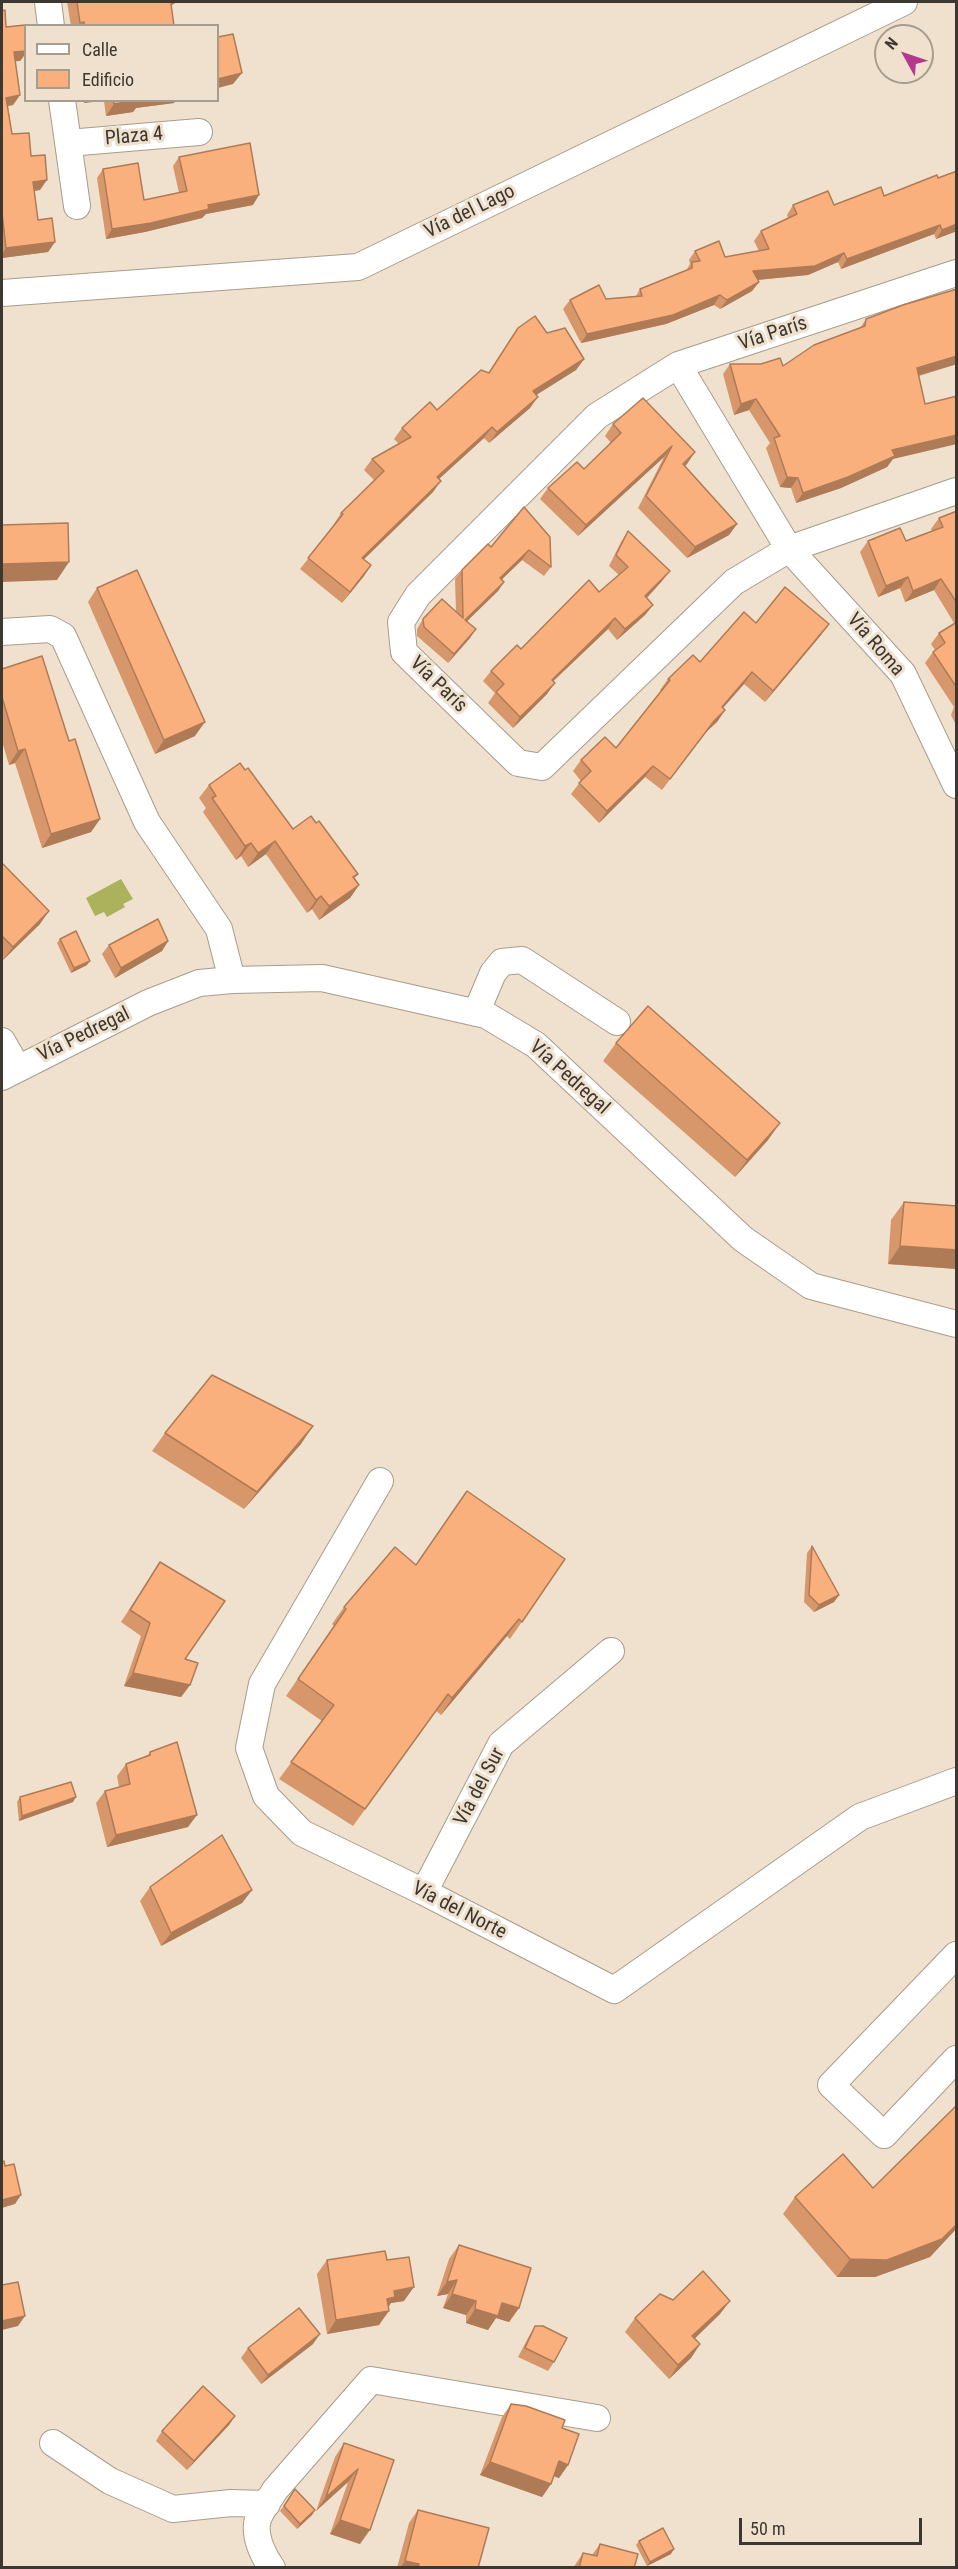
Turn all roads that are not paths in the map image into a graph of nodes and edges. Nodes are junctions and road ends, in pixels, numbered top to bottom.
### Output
1 (48, 2) edge
2 (904, 2) edge
3 (51, 24) edge
4 (62, 102) edge
5 (199, 132) dead end
6 (68, 143) junction
7 (77, 206) dead end
8 (957, 273) edge
9 (2, 293) edge
10 (678, 365) junction
11 (957, 491) edge
12 (789, 549) junction
13 (2, 632) edge
14 (957, 785) edge
15 (232, 980) junction
16 (476, 1013) junction
17 (617, 1022) dead end
18 (2, 1041) edge
19 (9, 1072) edge
20 (957, 1324) edge
21 (380, 1481) dead end
22 (611, 1651) dead end
23 (957, 1781) edge
24 (424, 1892) junction
25 (957, 1955) edge
26 (957, 2060) edge
27 (597, 2418) dead end
28 (53, 2443) dead end
29 (267, 2504) junction
30 (272, 2568) edge

1 - 3 street
2 - 9 street, Vía del Lago
4 - 6 street
5 - 6 street, Plaza 4
6 - 7 street
8 - 10 street, Vía París
10 - 12 street, Vía Roma
10 - 12 street, Vía París
11 - 12 street, Vía París
12 - 14 street, Vía Roma
13 - 15 street
15 - 16 street, Vía Pedregal
15 - 19 street, Vía Pedregal
16 - 17 street
16 - 20 street, Vía Pedregal
18 - 19 street
21 - 24 street, Vía del Norte
22 - 24 street, Vía del Sur
23 - 24 street, Vía del Norte
25 - 26 street
27 - 29 street
28 - 29 street
29 - 30 street

